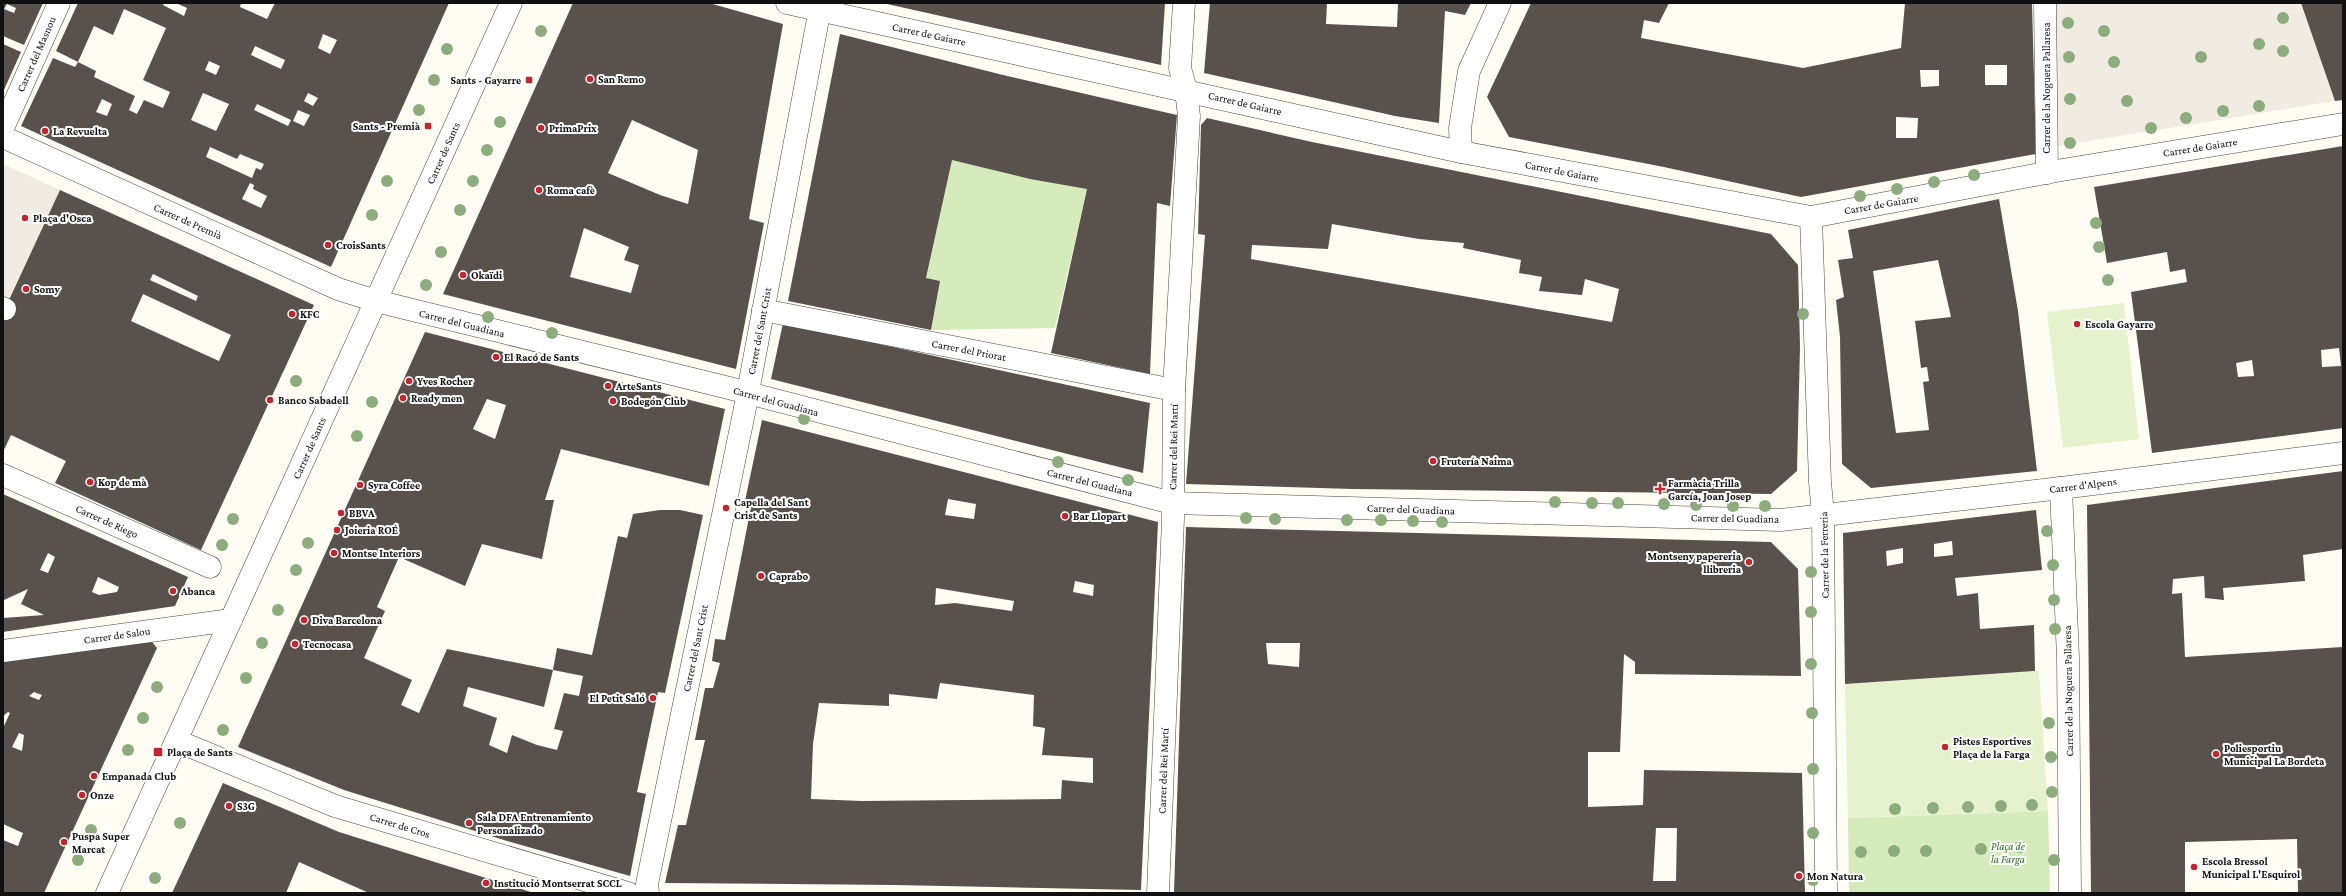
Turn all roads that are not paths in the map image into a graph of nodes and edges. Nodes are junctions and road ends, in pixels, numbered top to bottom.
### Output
1 (59, 3) edge
2 (511, 3) edge
3 (787, 3) edge
4 (1184, 3) edge
5 (1500, 3) edge
6 (2046, 3) edge
7 (820, 7) edge
8 (1186, 90) junction
9 (2343, 124) edge
10 (3, 128) edge
11 (3, 137) edge
12 (1461, 152) junction
13 (2046, 173) junction
14 (1811, 217) junction
15 (376, 301) junction
16 (763, 310) junction
17 (1174, 390) junction
18 (747, 393) junction
19 (2343, 453) edge
20 (3, 475) edge
21 (2061, 488) junction
22 (1172, 503) junction
23 (1824, 514) junction
24 (210, 568) dead end
25 (231, 620) junction
26 (3, 651) edge
27 (177, 740) junction
28 (108, 893) edge
29 (628, 893) edge
30 (648, 893) edge
31 (1158, 893) edge
32 (1826, 893) edge
33 (2070, 893) edge

1 - 10 street, Carrer del Masnou
2 - 15 street, Carrer de Sants
3 - 7 street, Carrer de Gaiarre
4 - 8 street, Carrer del Rei Martí
5 - 12 street
6 - 13 street, Carrer de la Noguera Pallaresa
7 - 8 street, Carrer de Gaiarre
7 - 16 street, Carrer del Sant Crist
8 - 12 street, Carrer de Gaiarre
8 - 17 street, Carrer del Rei Martí
9 - 13 street, Carrer de Gaiarre
11 - 15 street, Carrer de Premià
12 - 14 street, Carrer de Gaiarre
13 - 14 street, Carrer de Gaiarre
14 - 23 street, Carrer de la Ferreria
15 - 18 street, Carrer del Guadiana
15 - 25 street, Carrer de Sants
16 - 17 street, Carrer del Priorat
16 - 18 street, Carrer del Sant Crist
17 - 22 street, Carrer del Rei Martí
18 - 22 street, Carrer del Guadiana
18 - 30 street, Carrer del Sant Crist
19 - 21 street, Carrer d'Alpens
20 - 24 street, Carrer de Riego
21 - 23 street, Carrer d'Alpens
21 - 33 street, Carrer de la Noguera Pallaresa
22 - 23 street, Carrer del Guadiana
22 - 31 street, Carrer del Rei Martí
23 - 32 street, Carrer de la Ferreria
25 - 26 street, Carrer de Salou
25 - 27 street, Carrer de Sants
27 - 28 street, Carrer de Sants
27 - 29 street, Carrer de Cros

